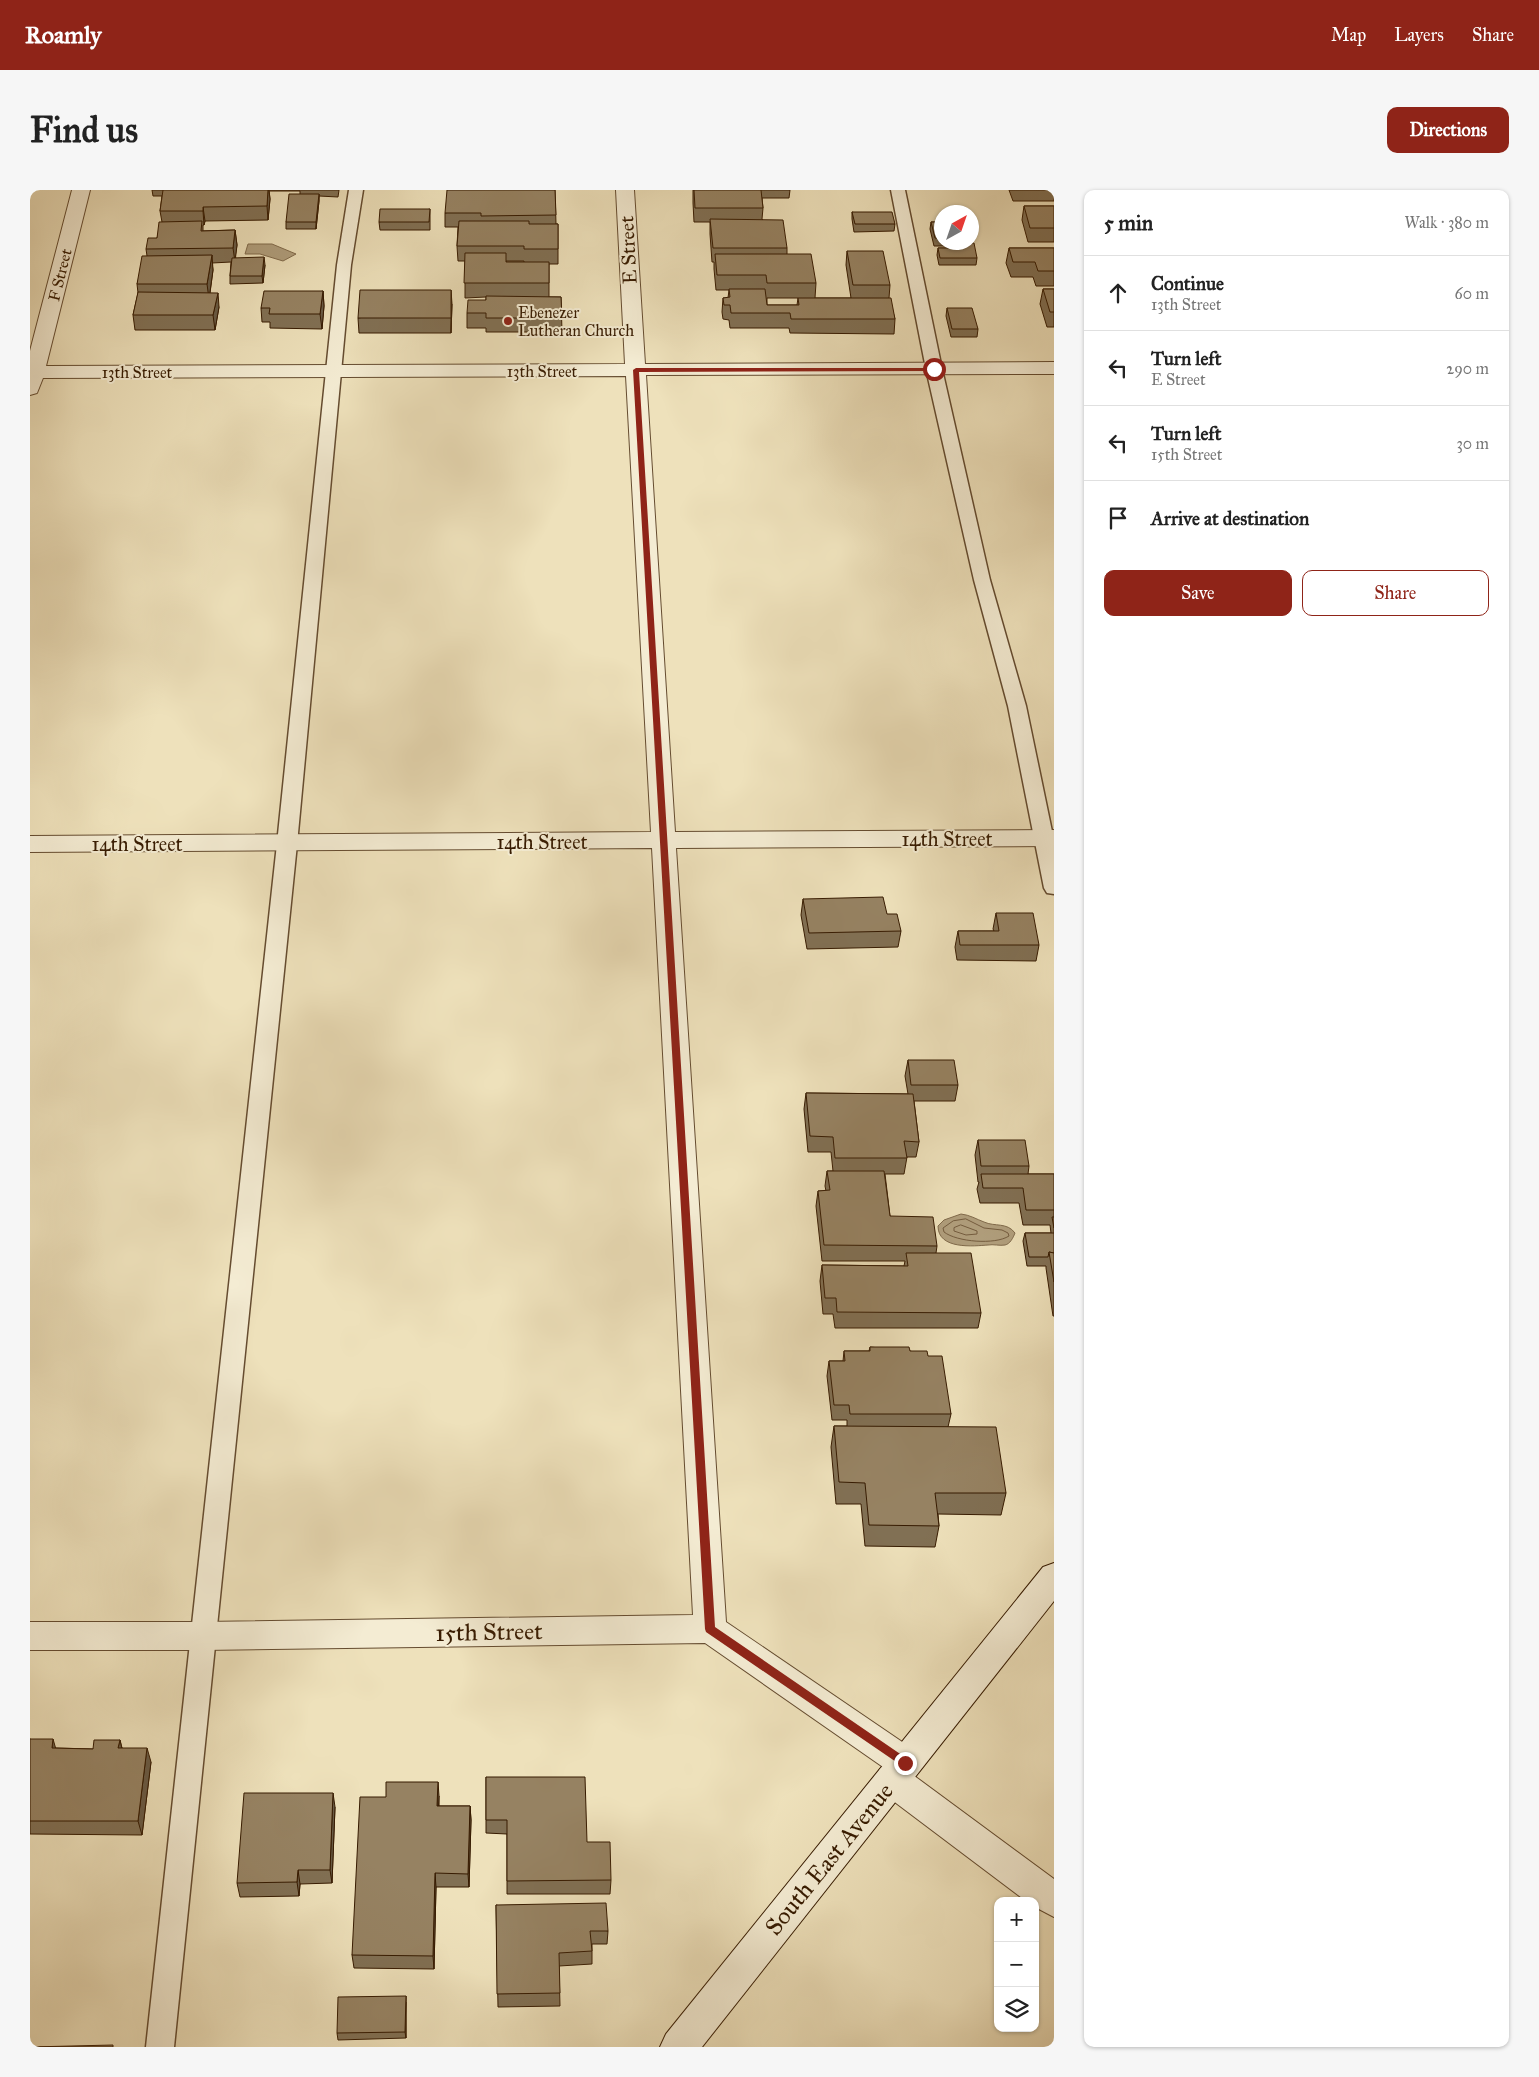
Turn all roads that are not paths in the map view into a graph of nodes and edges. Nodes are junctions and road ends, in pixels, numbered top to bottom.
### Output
1 (81, 190) edge
2 (356, 190) edge
3 (625, 190) edge
4 (898, 190) edge
5 (1054, 368) edge
6 (934, 369) junction
7 (636, 370) junction
8 (334, 372) junction
9 (31, 378) edge
10 (1048, 838) edge
11 (664, 842) junction
12 (30, 844) edge
13 (288, 844) junction
14 (1054, 888) edge
15 (1054, 1577) edge
16 (710, 1629) junction
17 (30, 1636) edge
18 (202, 1636) junction
19 (899, 1772) junction
20 (1054, 1900) edge
21 (160, 2047) edge
22 (679, 2047) edge

1 - 9 street, F Street
2 - 8 lane
3 - 7 street, E Street
4 - 6 lane
5 - 6 street, 13th Street
6 - 7 street, 13th Street
6 - 10 lane
7 - 8 street, 13th Street
7 - 11 street, E Street
8 - 9 street, 13th Street
8 - 13 lane
10 - 11 street, 14th Street
10 - 14 lane
11 - 13 street, 14th Street
11 - 16 street, E Street
12 - 13 street, 14th Street
13 - 18 lane
15 - 19 street, South East Avenue
16 - 18 street, 15th Street
16 - 19 street
17 - 18 street, 15th Street
18 - 21 lane
19 - 20 street
19 - 22 street, South East Avenue

